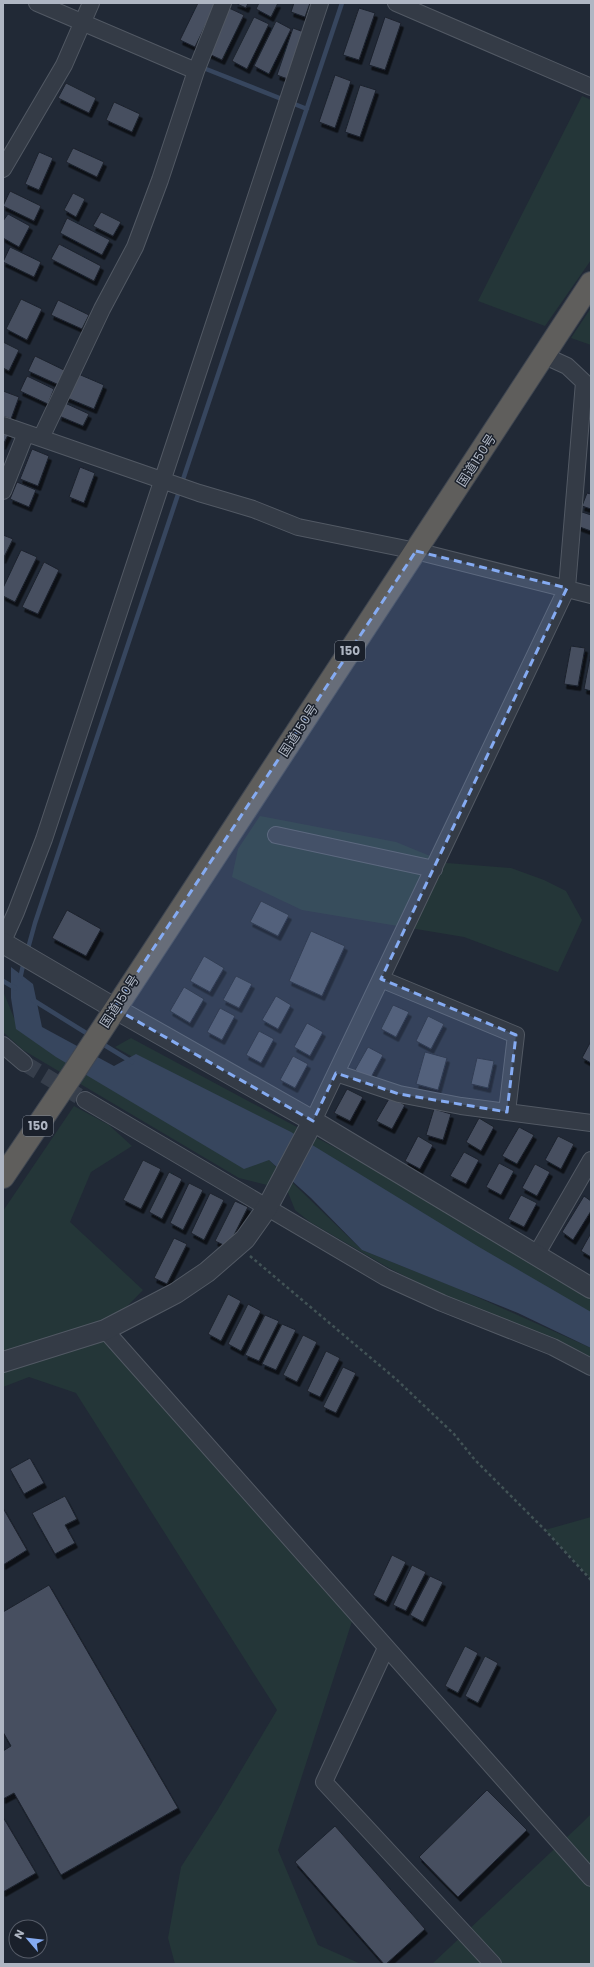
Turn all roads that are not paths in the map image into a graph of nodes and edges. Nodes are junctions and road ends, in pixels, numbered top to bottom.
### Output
1 (37, 3) edge
2 (91, 3) edge
3 (223, 3) edge
4 (320, 3) edge
5 (396, 3) edge
6 (83, 22) junction
7 (196, 71) junction
8 (591, 87) edge
9 (3, 169) edge
10 (591, 283) edge
11 (543, 355) junction
12 (3, 425) edge
13 (33, 435) junction
14 (164, 480) junction
15 (3, 491) edge
16 (416, 551) junction
17 (567, 588) junction
18 (591, 595) edge
19 (276, 834) dead end
20 (434, 869) junction
21 (5, 944) edge
22 (380, 979) junction
23 (111, 1013) junction
24 (3, 1045) edge
25 (24, 1063) tunnel mouth
26 (336, 1073) junction
27 (85, 1100) tunnel mouth
28 (507, 1112) junction
29 (591, 1123) edge
30 (310, 1126) junction
31 (591, 1160) edge
32 (3, 1177) edge
33 (266, 1208) junction
34 (536, 1255) junction
35 (591, 1288) edge
36 (105, 1330) junction
37 (3, 1362) edge
38 (591, 1367) edge
39 (386, 1648) junction
40 (591, 1878) edge
41 (492, 1964) edge

1 - 6 street
2 - 6 street
3 - 7 street
4 - 14 street
5 - 8 street
6 - 7 street
6 - 9 street
7 - 13 street
10 - 11 highway, 国道150号 / 150
11 - 16 highway, 国道150号 / 150
11 - 17 street
12 - 13 street
13 - 14 street
13 - 15 street
14 - 16 street
14 - 21 street
16 - 17 street
16 - 23 highway, 国道150号 / 150
17 - 18 street
17 - 20 street
19 - 20 street
20 - 22 street
21 - 23 street
22 - 26 street
22 - 28 street
23 - 30 street
23 - 32 highway, 国道150号 / 150
24 - 25 street
26 - 28 street
26 - 30 street
27 - 33 street
28 - 29 street
30 - 33 street
30 - 34 street
31 - 34 street
33 - 36 street
33 - 38 street
34 - 35 street
36 - 37 street
36 - 39 street
39 - 40 street
39 - 41 street

